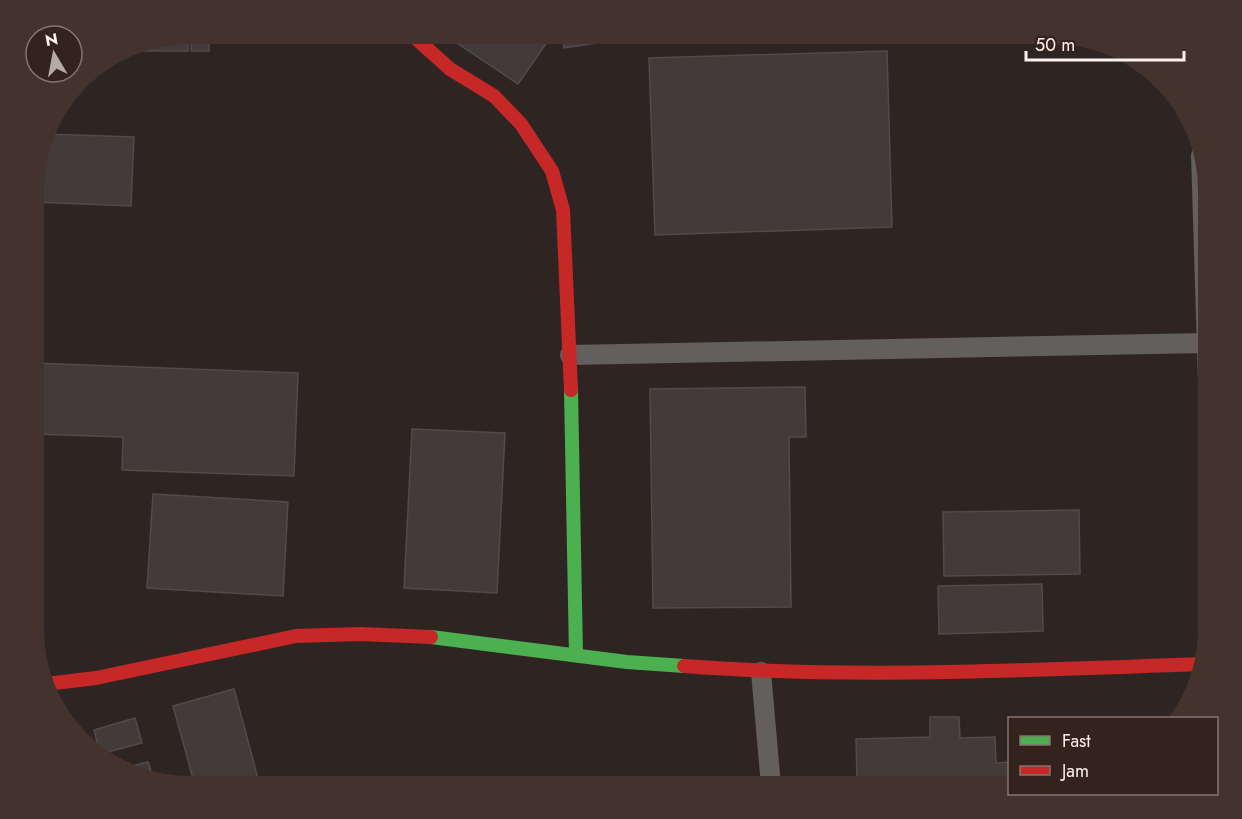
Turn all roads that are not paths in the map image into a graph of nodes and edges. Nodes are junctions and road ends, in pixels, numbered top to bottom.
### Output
1 (422, 44) edge
2 (1198, 343) edge
3 (570, 355) junction
4 (576, 655) junction
5 (1194, 664) edge
6 (761, 672) junction
7 (54, 683) edge
8 (770, 775) edge

1 - 3 street
2 - 3 street
3 - 4 street
4 - 6 street
4 - 7 street
5 - 6 street
6 - 8 street

